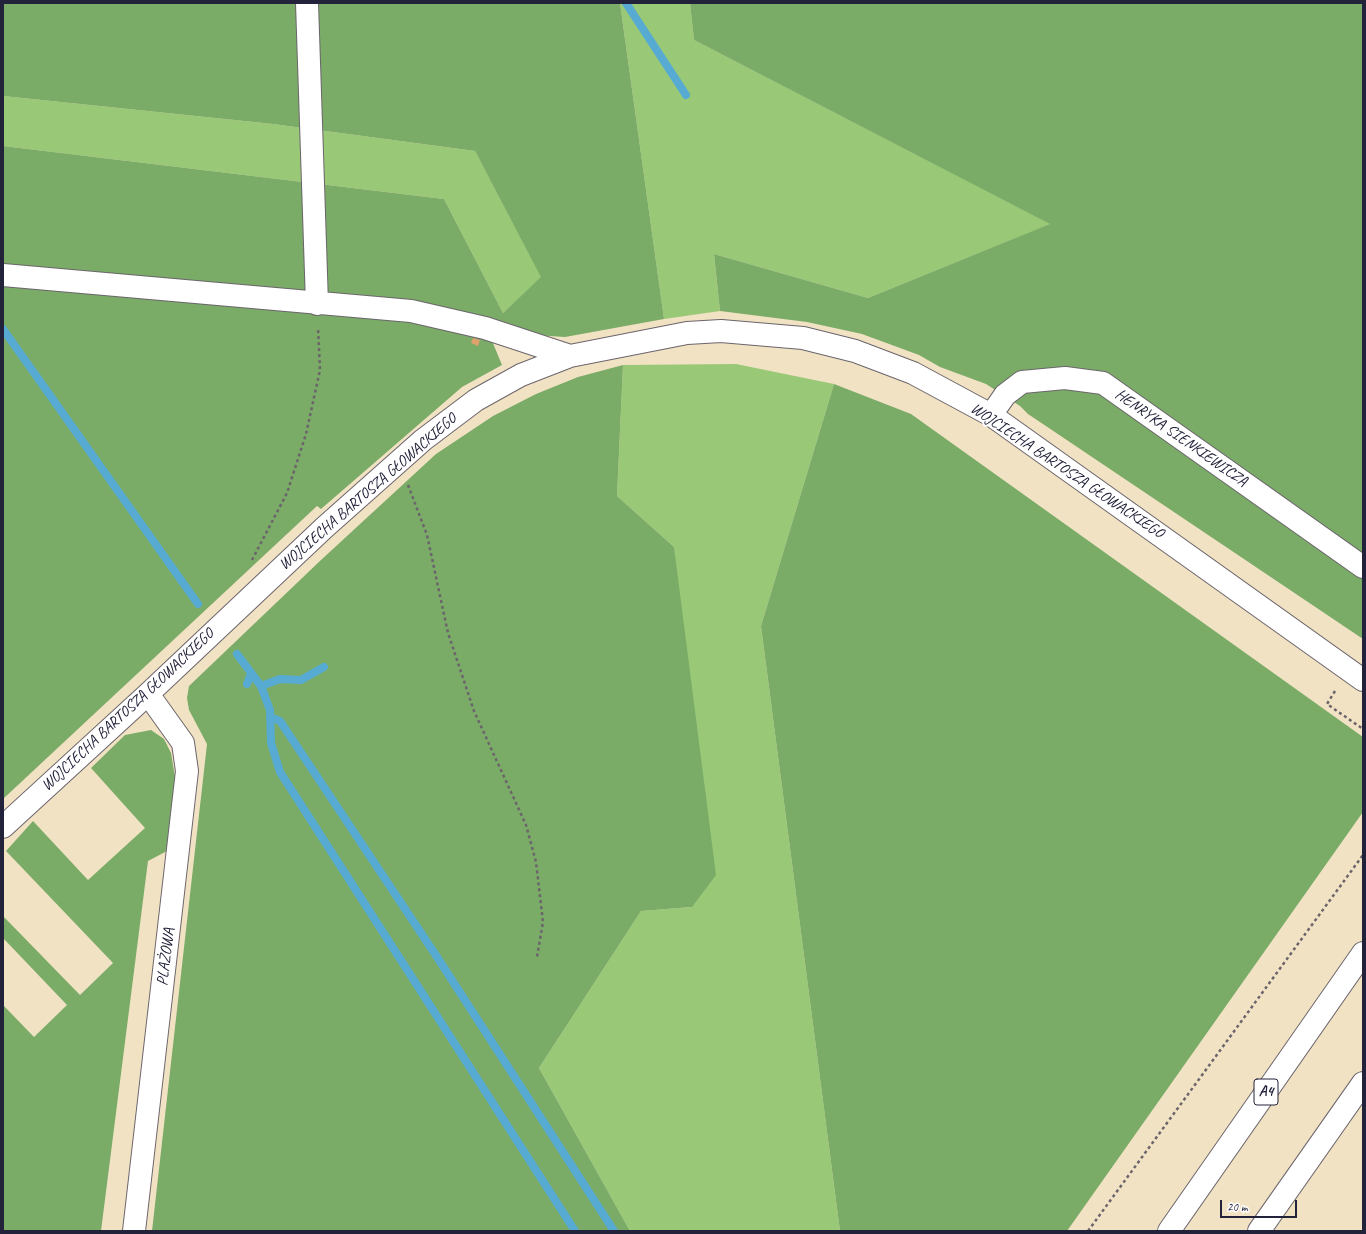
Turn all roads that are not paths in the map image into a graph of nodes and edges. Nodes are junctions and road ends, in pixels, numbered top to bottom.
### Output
1 (307, 3) edge
2 (3, 275) edge
3 (317, 304) junction
4 (570, 356) junction
5 (991, 415) junction
6 (1363, 566) edge
7 (1356, 675) edge
8 (148, 694) junction
9 (3, 827) edge
10 (1363, 953) edge
11 (1363, 1083) edge
12 (134, 1231) edge
13 (1169, 1231) edge
14 (1259, 1231) edge

1 - 3 main road
2 - 3 main road
3 - 4 main road
4 - 5 main road, WOJCIECHA BARTOSZA GŁOWACKIEGO
4 - 8 main road, WOJCIECHA BARTOSZA GŁOWACKIEGO
5 - 6 main road, HENRYKA SIENKIEWICZA
5 - 7 main road, WOJCIECHA BARTOSZA GŁOWACKIEGO
8 - 9 main road, WOJCIECHA BARTOSZA GŁOWACKIEGO
8 - 12 main road, PLAŻOWA
10 - 13 main road, A4
11 - 14 main road

